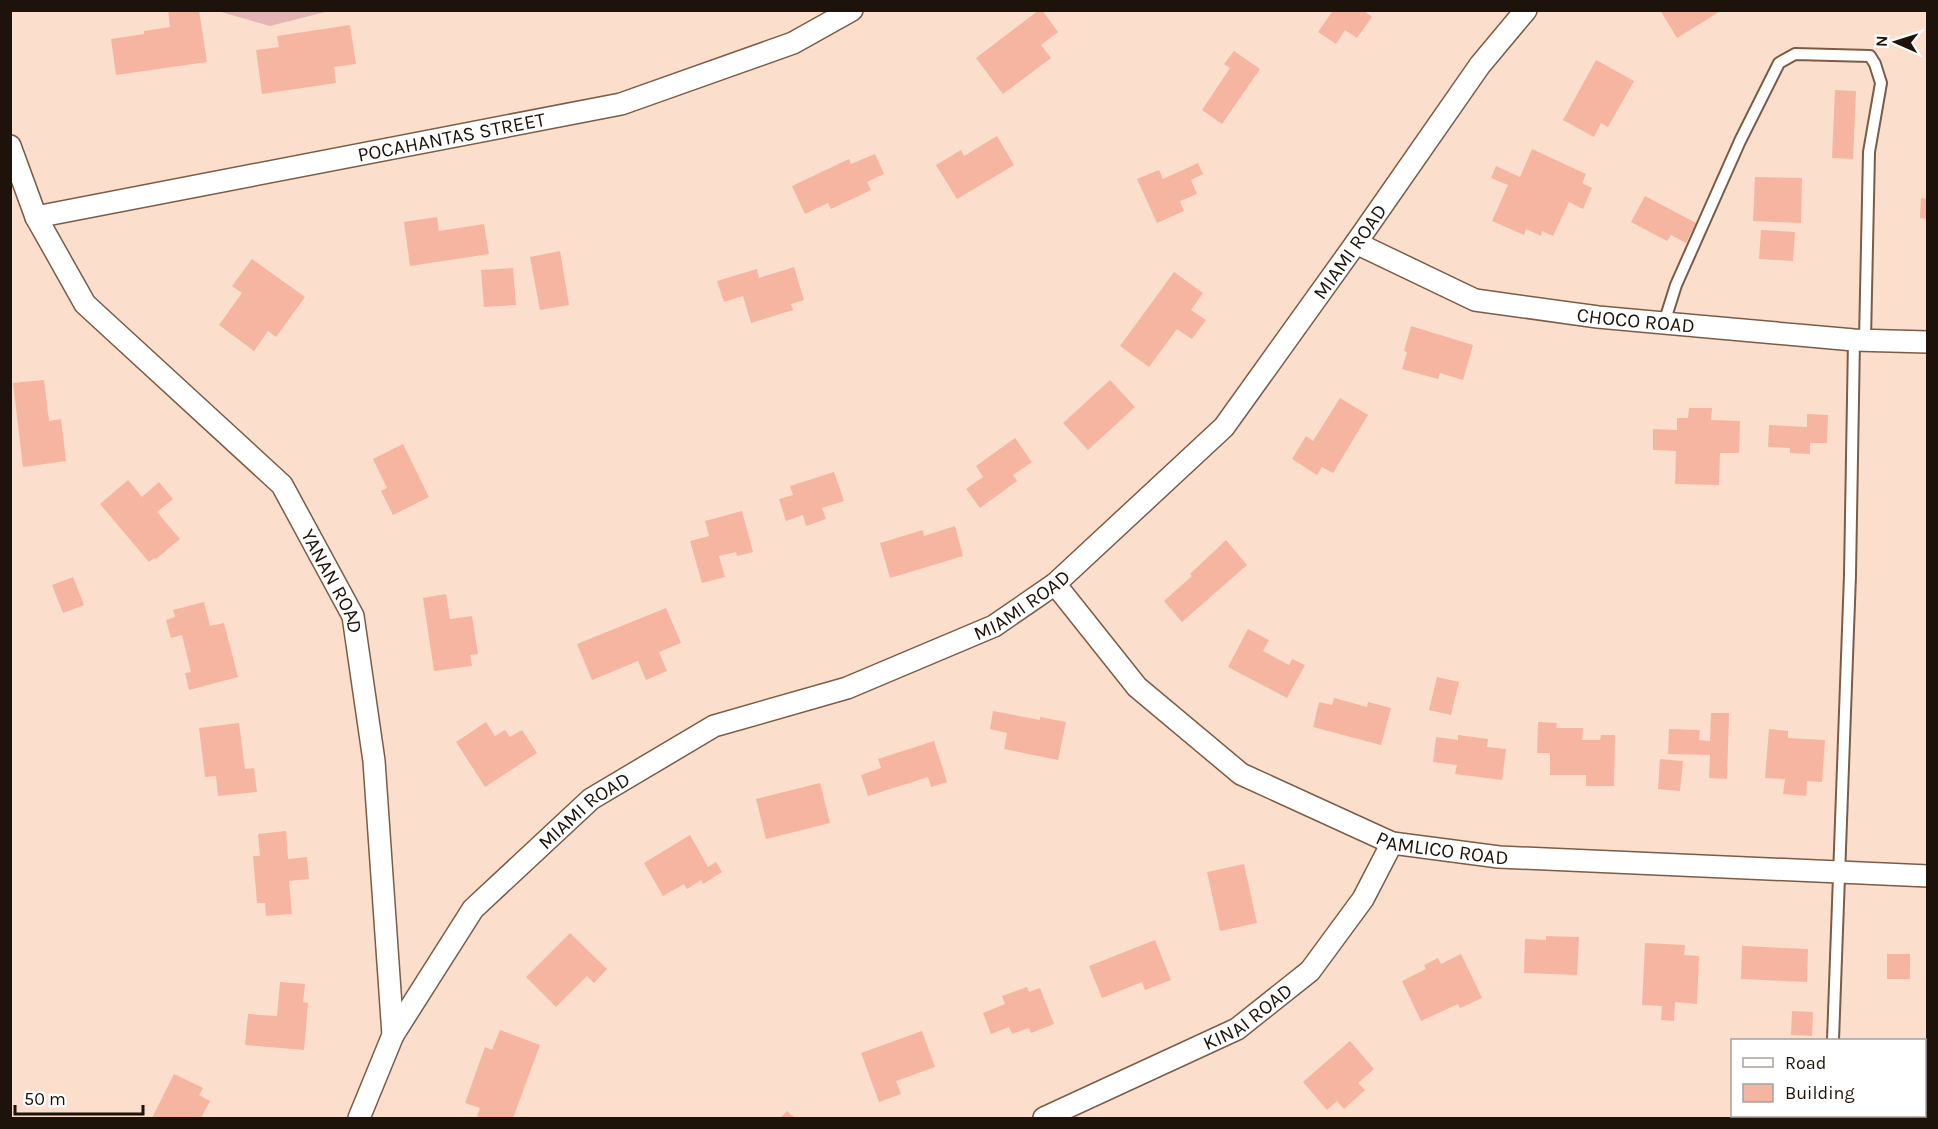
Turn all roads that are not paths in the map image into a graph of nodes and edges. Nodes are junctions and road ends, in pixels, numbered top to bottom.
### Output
1 (852, 10) edge
2 (1526, 10) edge
3 (10, 146) edge
4 (36, 216) junction
5 (1356, 243) junction
6 (1664, 323) junction
7 (1859, 340) junction
8 (1928, 342) edge
9 (1055, 584) junction
10 (1392, 843) junction
11 (1840, 872) junction
12 (1928, 876) edge
13 (393, 1035) junction
14 (1833, 1039) edge
15 (359, 1119) edge
16 (1044, 1119) edge

1 - 4 street, POCAHANTAS STREET
2 - 5 street, MIAMI ROAD
3 - 4 street, YANAN ROAD
4 - 13 street, YANAN ROAD
5 - 6 street, CHOCO ROAD
5 - 9 street, MIAMI ROAD
6 - 7 street, CHOCO ROAD
6 - 7 lane
7 - 8 street, CHOCO ROAD
7 - 11 lane
9 - 10 street, PAMLICO ROAD
9 - 13 street, MIAMI ROAD
10 - 11 street, PAMLICO ROAD
10 - 16 street, KINAI ROAD
11 - 12 street, PAMLICO ROAD
11 - 14 lane
13 - 15 street, YANAN ROAD

